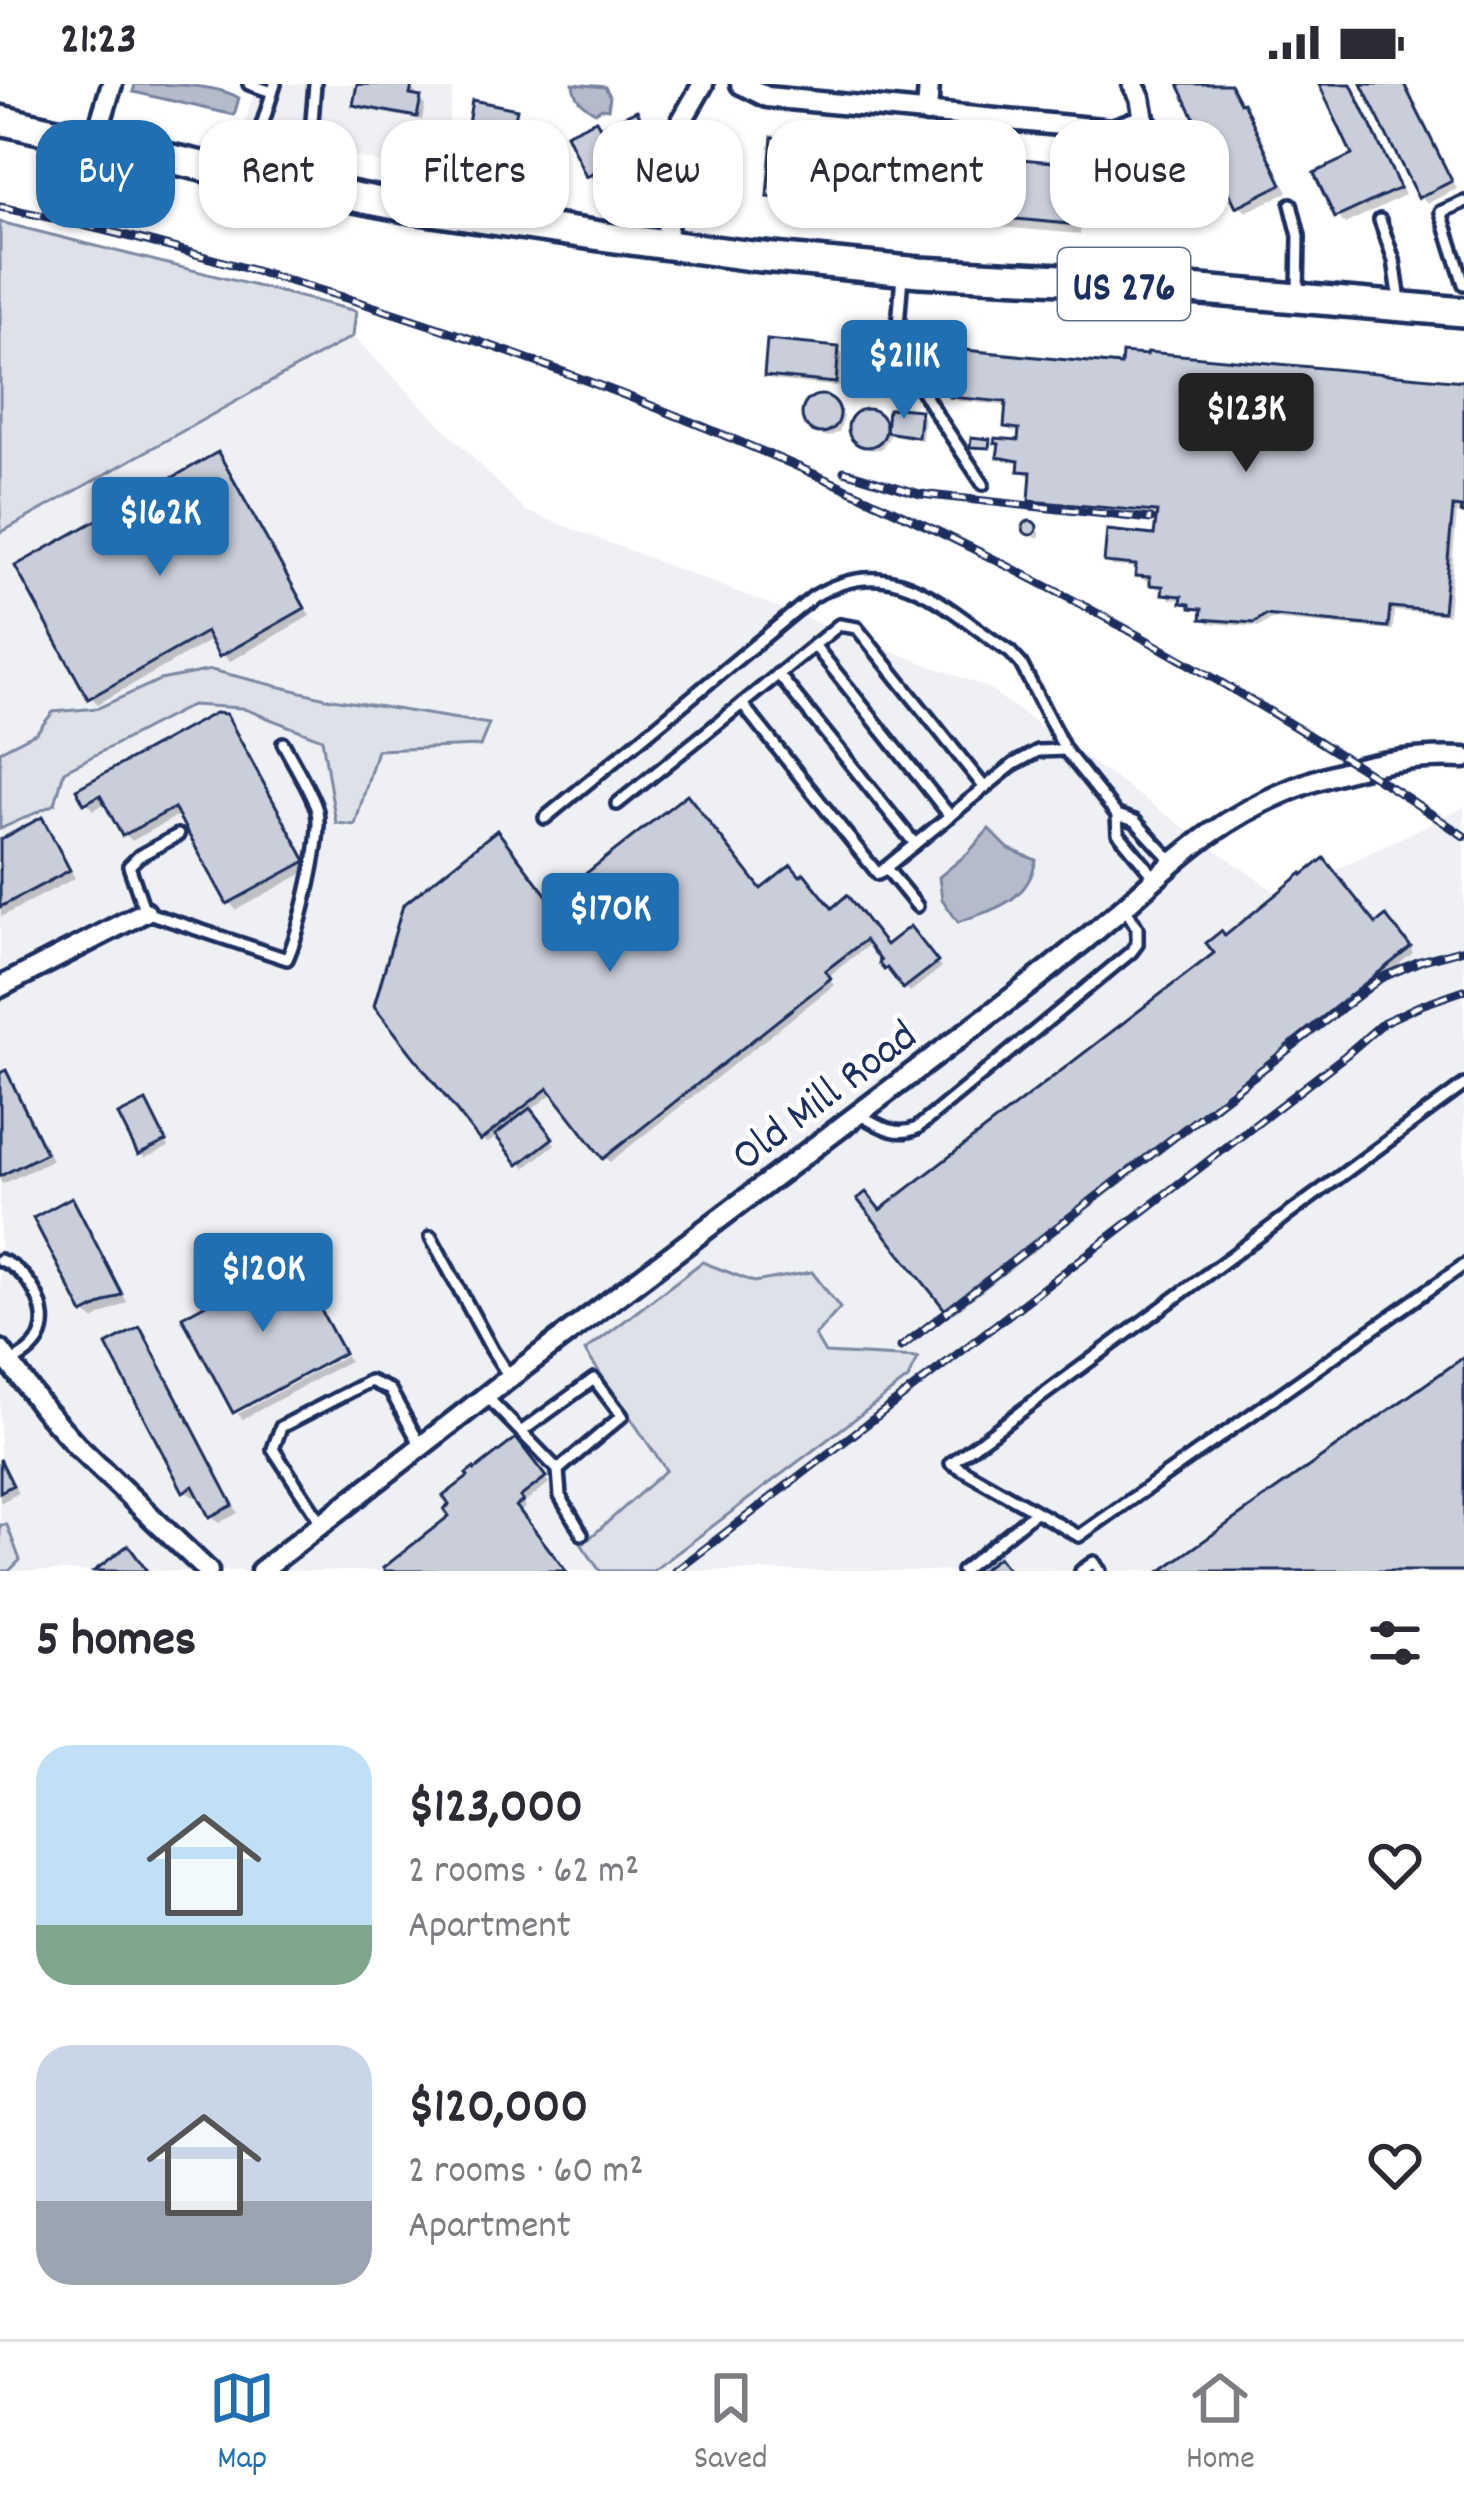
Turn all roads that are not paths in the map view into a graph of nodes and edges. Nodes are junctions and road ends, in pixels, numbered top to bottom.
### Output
1 (112, 84) edge
2 (249, 84) edge
3 (315, 84) edge
4 (703, 84) edge
5 (741, 84) edge
6 (929, 84) edge
7 (1133, 84) edge
8 (274, 88) edge
9 (928, 113) junction
10 (1144, 119) joint
11 (0, 120) edge
12 (101, 120) edge
13 (264, 120) edge
14 (311, 120) edge
15 (36, 129) edge
16 (357, 198) edge
17 (1464, 202) edge
18 (1291, 204) dead end
19 (1380, 220) dead end
20 (667, 244) junction
21 (902, 270) junction
22 (1464, 284) edge
23 (1298, 298) junction
24 (1400, 307) junction
25 (1464, 312) edge
26 (983, 484) dead end
27 (814, 645) junction
28 (778, 674) junction
29 (742, 704) junction
30 (284, 743) dead end
31 (1065, 750) junction
32 (1464, 758) edge
33 (985, 788) junction
34 (616, 803) dead end
35 (1117, 815) junction
36 (950, 816) junction
37 (545, 818) dead end
38 (178, 836) dead end
39 (915, 844) junction
40 (1174, 863) junction
41 (886, 868) junction
42 (1156, 878) junction
43 (917, 906) dead end
44 (1124, 906) junction
45 (145, 912) junction
46 (0, 987) edge
47 (1464, 1085) edge
48 (859, 1114) junction
49 (431, 1237) dead end
50 (0, 1260) edge
51 (1464, 1265) edge
52 (3, 1356) edge
53 (510, 1378) junction
54 (486, 1396) junction
55 (521, 1432) junction
56 (422, 1446) junction
57 (558, 1470) junction
58 (1035, 1512) junction
59 (322, 1524) junction
60 (582, 1534) dead end
61 (208, 1571) edge
62 (260, 1571) edge
63 (962, 1571) edge
64 (1081, 1571) edge
65 (1100, 1571) edge

1 - 12 street
2 - 8 lane
3 - 14 lane
4 - 20 street
5 - 9 street
6 - 9 street
7 - 10 street
8 - 13 lane
9 - 10 street
11 - 15 main road, US 276
16 - 20 main road, US 276
17 - 22 lane
18 - 23 lane
19 - 24 lane
20 - 21 main road, US 276
21 - 23 main road, US 276
21 - 26 lane
23 - 24 main road, US 276
24 - 25 main road, US 276
27 - 28 lane
27 - 33 lane
27 - 36 lane
28 - 29 lane
28 - 39 lane
29 - 34 lane
29 - 41 lane
30 - 45 lane
31 - 33 lane
31 - 35 lane
31 - 37 lane
32 - 40 street, Old Mill Road
33 - 36 lane
35 - 40 lane
35 - 42 lane
36 - 39 lane
38 - 45 lane
39 - 41 lane
40 - 42 street, Old Mill Road
41 - 43 lane
42 - 44 street, Old Mill Road
44 - 48 street, Old Mill Road
44 - 48 lane
45 - 46 street
47 - 58 lane
48 - 53 street, Old Mill Road
49 - 53 lane
50 - 52 lane
51 - 58 lane
52 - 61 street
53 - 54 street, Old Mill Road
54 - 55 lane
54 - 56 street, Old Mill Road
55 - 57 lane
55 - 57 lane
56 - 59 street, Old Mill Road
56 - 59 lane
57 - 60 lane
58 - 63 lane
59 - 62 street, Old Mill Road
64 - 65 lane

